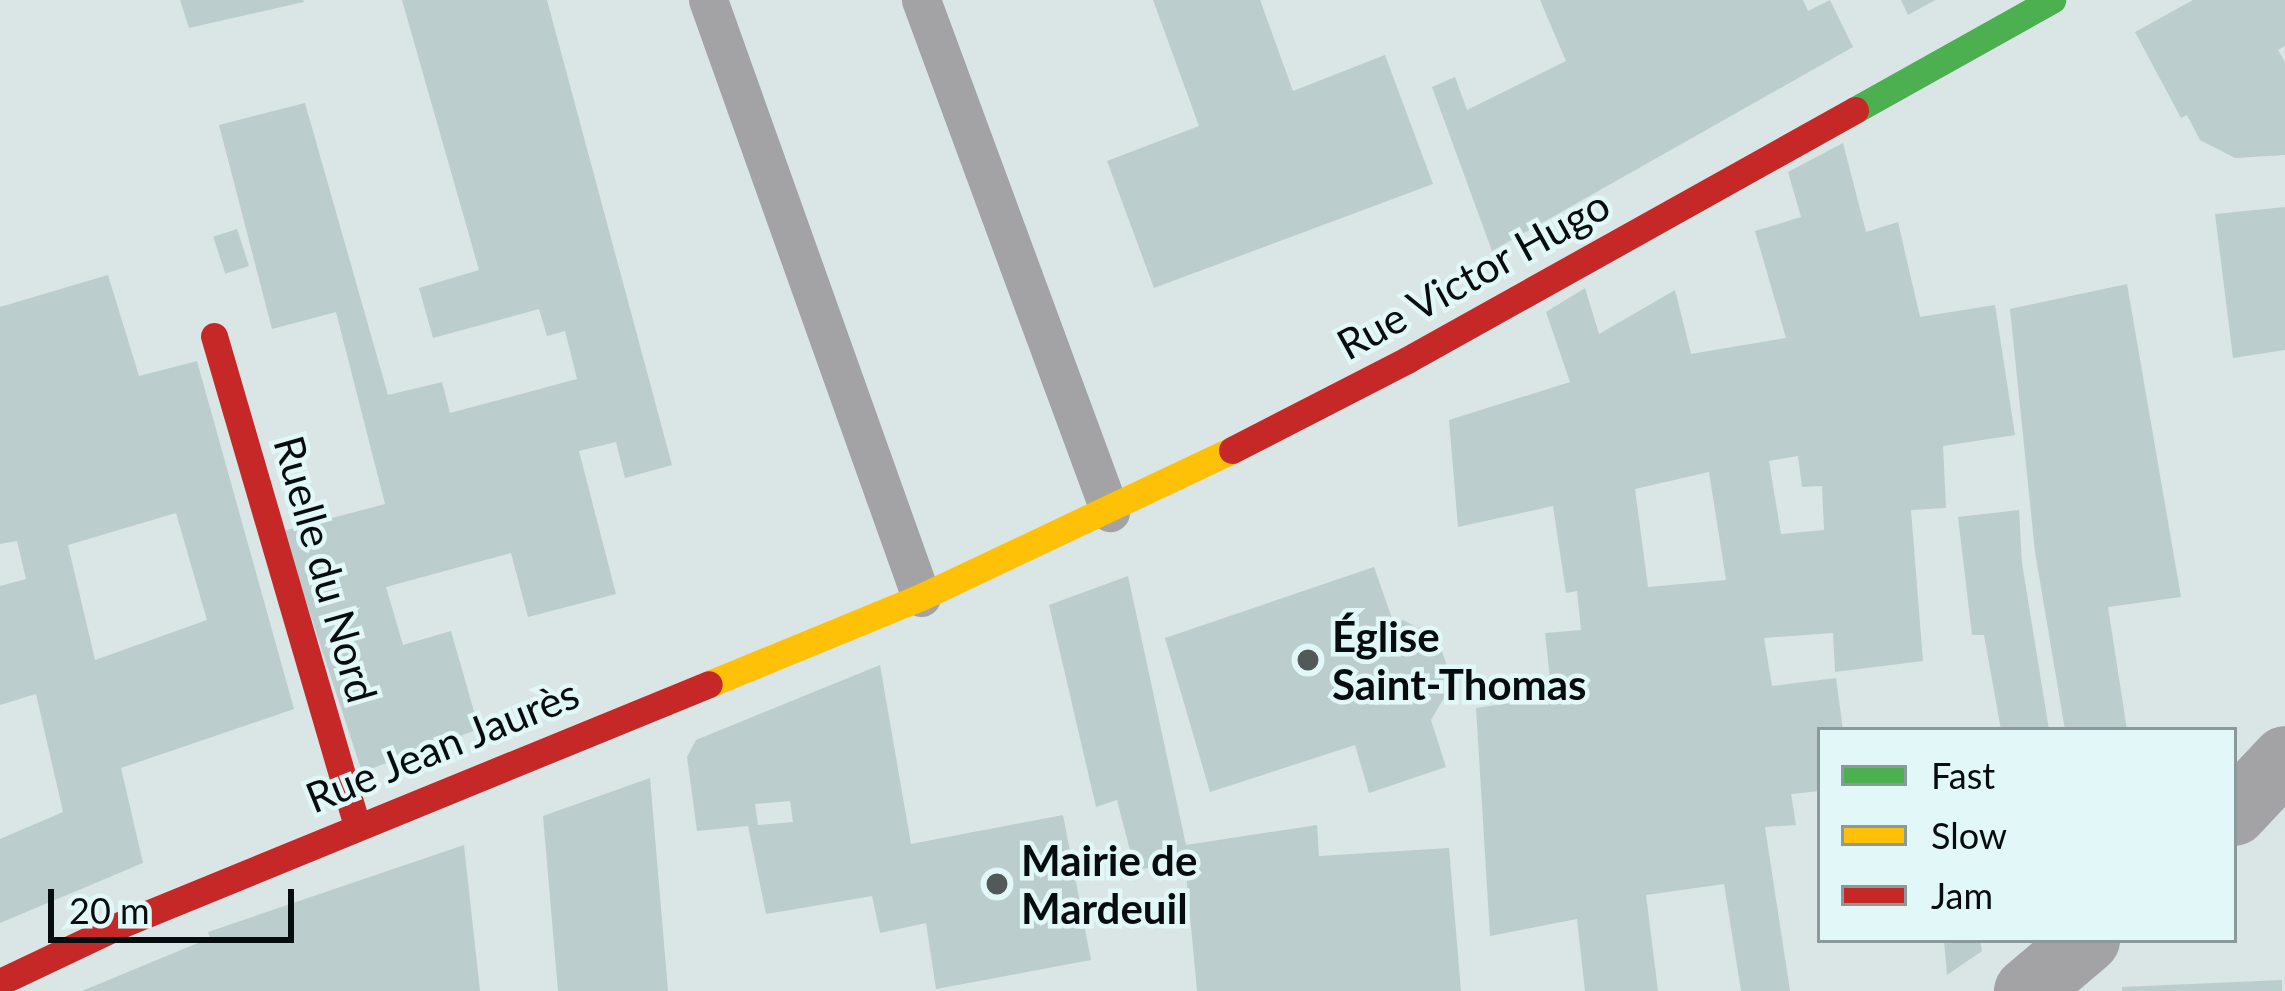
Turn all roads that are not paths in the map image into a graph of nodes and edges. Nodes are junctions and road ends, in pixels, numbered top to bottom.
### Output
1 (708, 0) edge
2 (921, 0) edge
3 (2052, 0) edge
4 (214, 336) dead end
5 (1111, 512) junction
6 (921, 597) junction
7 (2285, 759) edge
8 (2237, 810) edge
9 (357, 826) junction
10 (2083, 943) edge
11 (0, 982) edge
12 (2027, 991) edge

1 - 6 lane
2 - 5 lane
3 - 5 street, Rue Victor Hugo
4 - 9 street, Ruelle du Nord
5 - 6 street, Rue Victor Hugo
6 - 9 street, Rue Jean Jaurès
7 - 8 street
9 - 11 street, Rue Jean Jaurès
10 - 12 street

